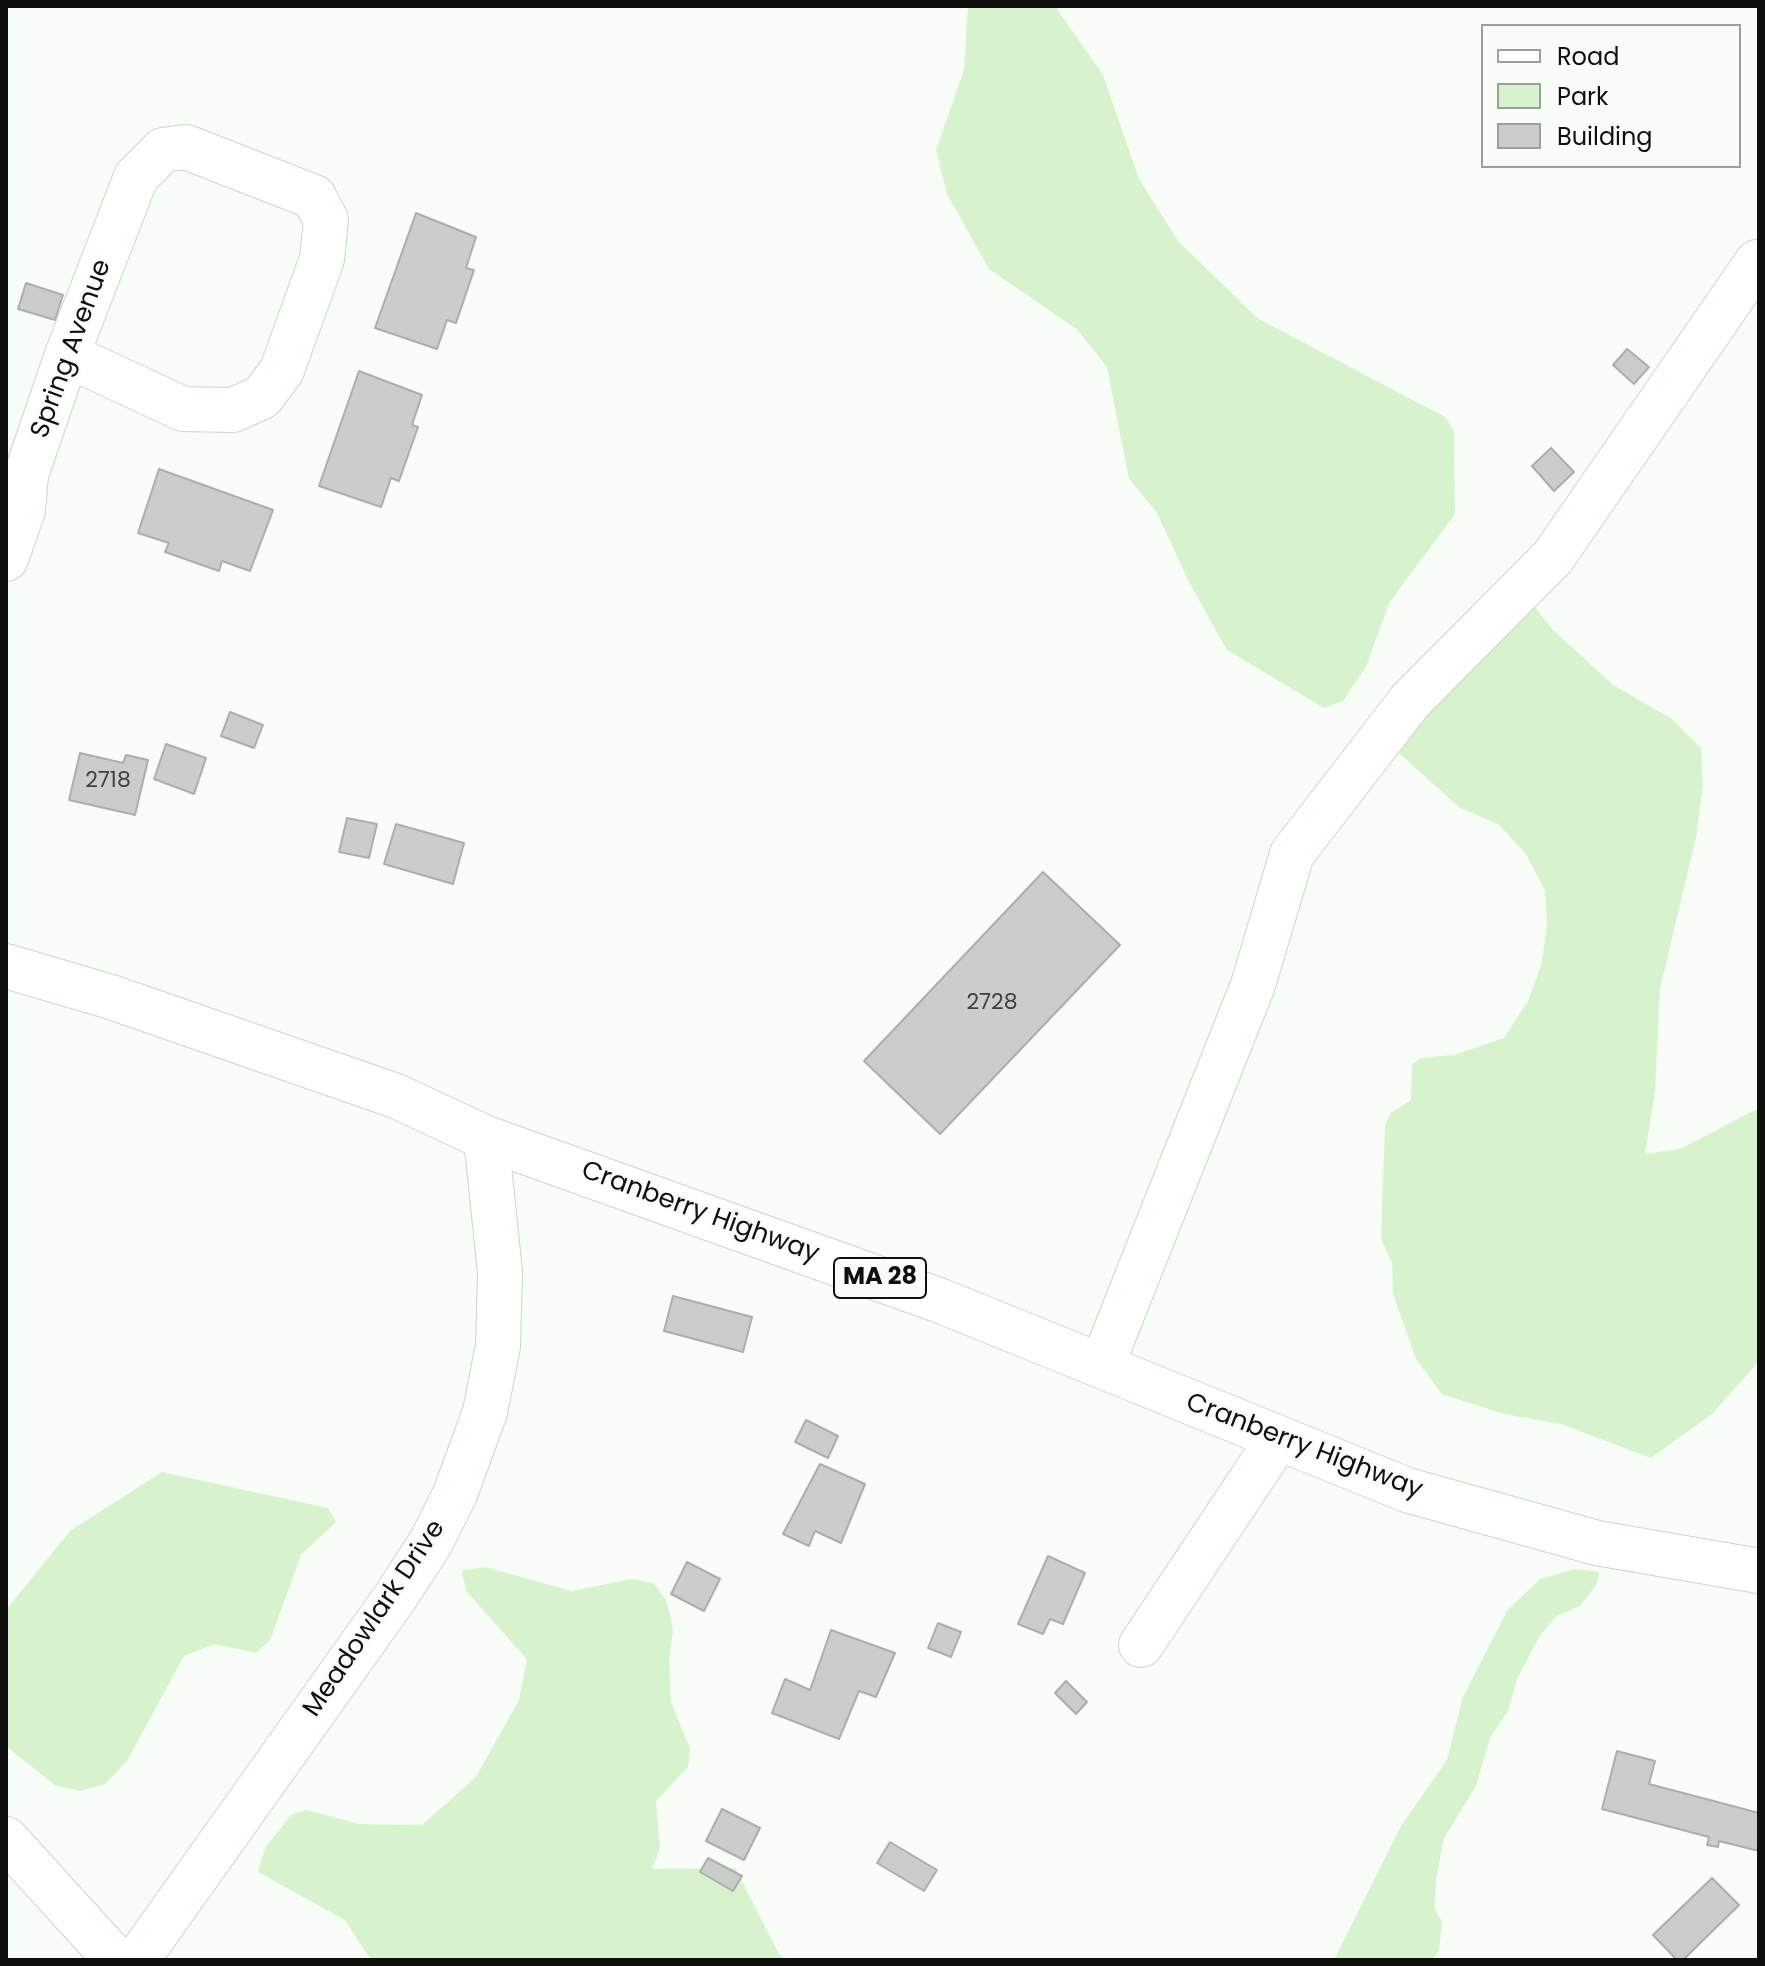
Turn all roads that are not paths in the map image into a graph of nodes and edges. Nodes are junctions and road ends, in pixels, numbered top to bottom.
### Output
1 (1757, 262) dead end
2 (67, 355) junction
3 (16, 473) edge
4 (6, 559) edge
5 (6, 966) edge
6 (486, 1138) junction
7 (1102, 1365) junction
8 (1278, 1439) junction
9 (1759, 1571) edge
10 (1141, 1645) dead end
11 (6, 1839) edge
12 (116, 1960) edge
13 (137, 1960) edge

1 - 7 street
2 - 2 street, Spring Avenue
2 - 3 street, Spring Avenue
3 - 4 street, Spring Avenue
5 - 6 street, Cranberry Highway / MA 28
6 - 7 street, Cranberry Highway / MA 28
6 - 13 street, Meadowlark Drive
7 - 8 street, Cranberry Highway / MA 28
8 - 9 street, Cranberry Highway / MA 28
8 - 10 street
11 - 12 street

